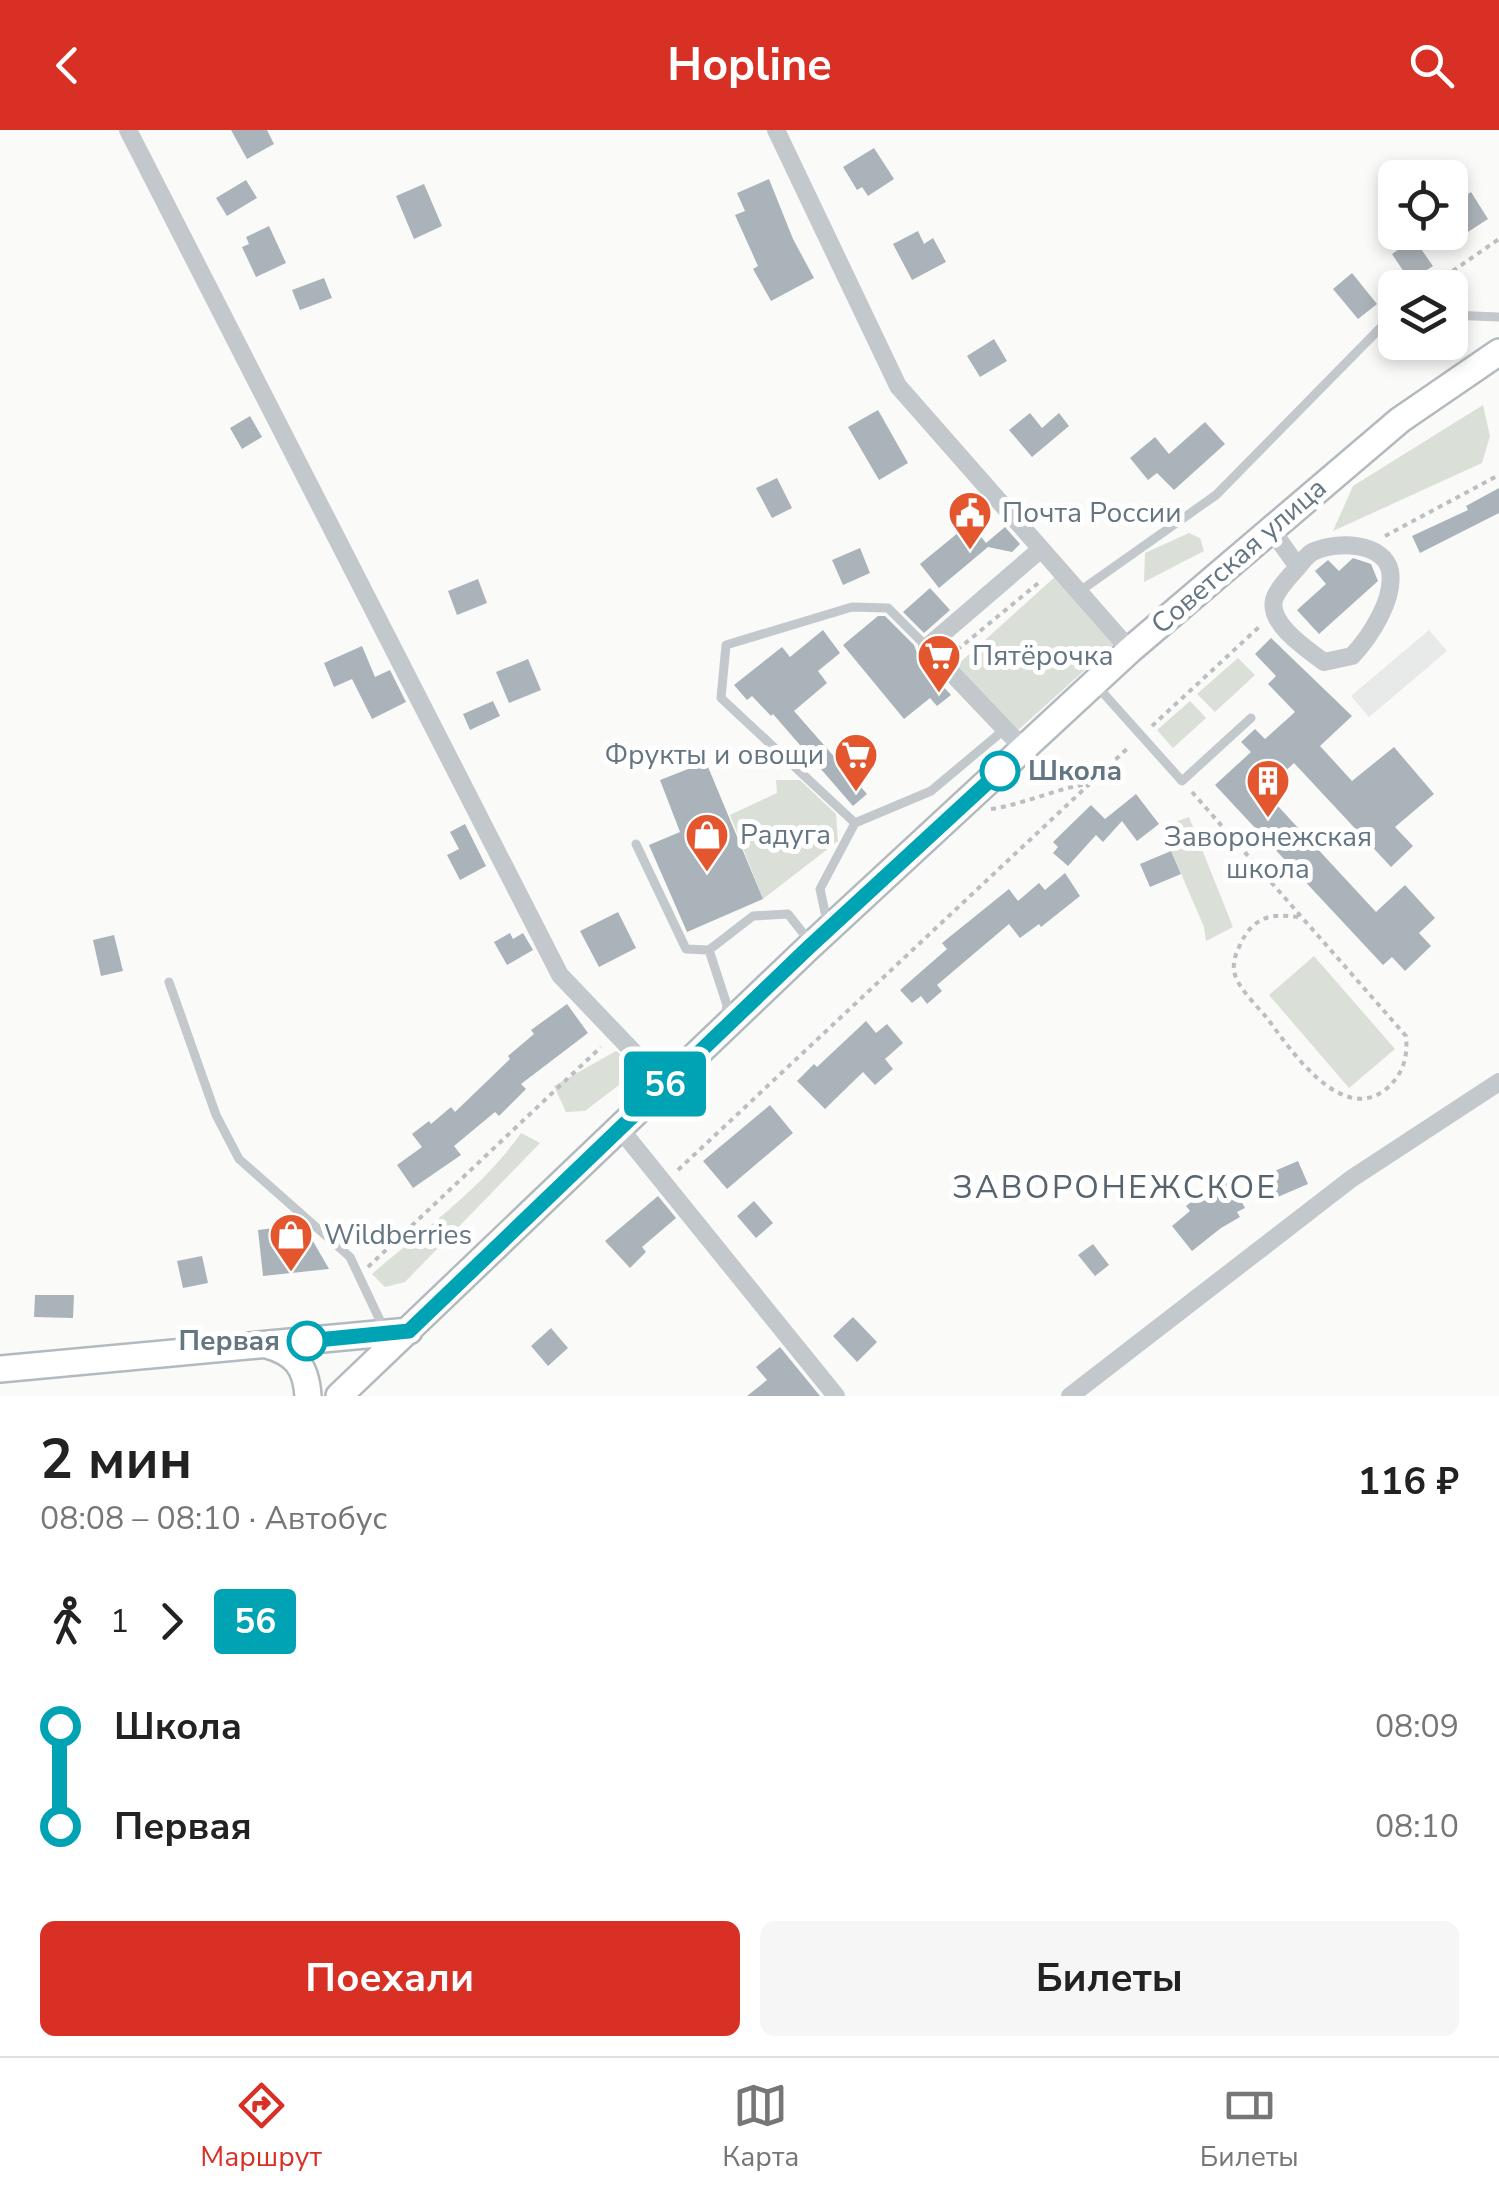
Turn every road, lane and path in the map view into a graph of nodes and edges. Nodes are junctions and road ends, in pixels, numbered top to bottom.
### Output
1 (128, 130) edge
2 (776, 130) edge
3 (1499, 239) edge
4 (1454, 270) edge
5 (1468, 316) edge
6 (1499, 318) edge
7 (1378, 330) edge
8 (1499, 352) edge
9 (1499, 475) edge
10 (1271, 529) junction
11 (1363, 548) junction
12 (1040, 549) junction
13 (1298, 566) junction
14 (1057, 568) junction
15 (1078, 593) junction
16 (1275, 612) junction
17 (927, 647) junction
18 (1130, 650) junction
19 (942, 663) junction
20 (1095, 683) junction
21 (1251, 718) dead end
22 (1006, 729) junction
23 (1142, 735) junction
24 (1024, 749) junction
25 (1182, 781) junction
26 (1090, 783) junction
27 (986, 810) dead end
28 (856, 823) junction
29 (636, 844) dead end
30 (1302, 918) junction
31 (823, 935) junction
32 (709, 950) junction
33 (169, 982) dead end
34 (724, 1029) junction
35 (615, 1033) junction
36 (1499, 1082) edge
37 (664, 1085) junction
38 (621, 1130) junction
39 (665, 1184) junction
40 (358, 1275) junction
41 (398, 1332) junction
42 (267, 1344) junction
43 (0, 1369) edge
44 (308, 1396) edge
45 (340, 1396) edge
46 (836, 1396) edge
47 (1070, 1396) edge

1 - 35 street
2 - 12 street
3 - 4 path
5 - 6 lane
7 - 15 lane
8 - 10 street, Советская улица
9 - 11 path
10 - 13 street
10 - 18 street, Советская улица
11 - 13 street
11 - 16 street
12 - 14 street
12 - 17 street
13 - 16 street
14 - 15 street
14 - 19 path
15 - 18 street
16 - 23 path
17 - 19 street
17 - 28 lane
18 - 20 street, Советская улица
19 - 22 street
20 - 23 lane
20 - 24 street, Советская улица
21 - 25 lane
22 - 24 street
22 - 28 lane
23 - 25 lane
23 - 26 path
24 - 31 street, Советская улица
25 - 30 path
26 - 27 path
26 - 39 path
28 - 31 lane
29 - 32 lane
30 - 30 path
31 - 32 lane
31 - 34 street, Советская улица
32 - 34 lane
33 - 40 lane
34 - 37 street, Советская улица
35 - 37 street
35 - 40 path
36 - 47 street
37 - 38 street, Советская улица
38 - 39 street
38 - 41 street, Советская улица
39 - 46 street
40 - 41 lane
41 - 42 street
41 - 45 street, Советская улица
42 - 43 street
42 - 44 street

